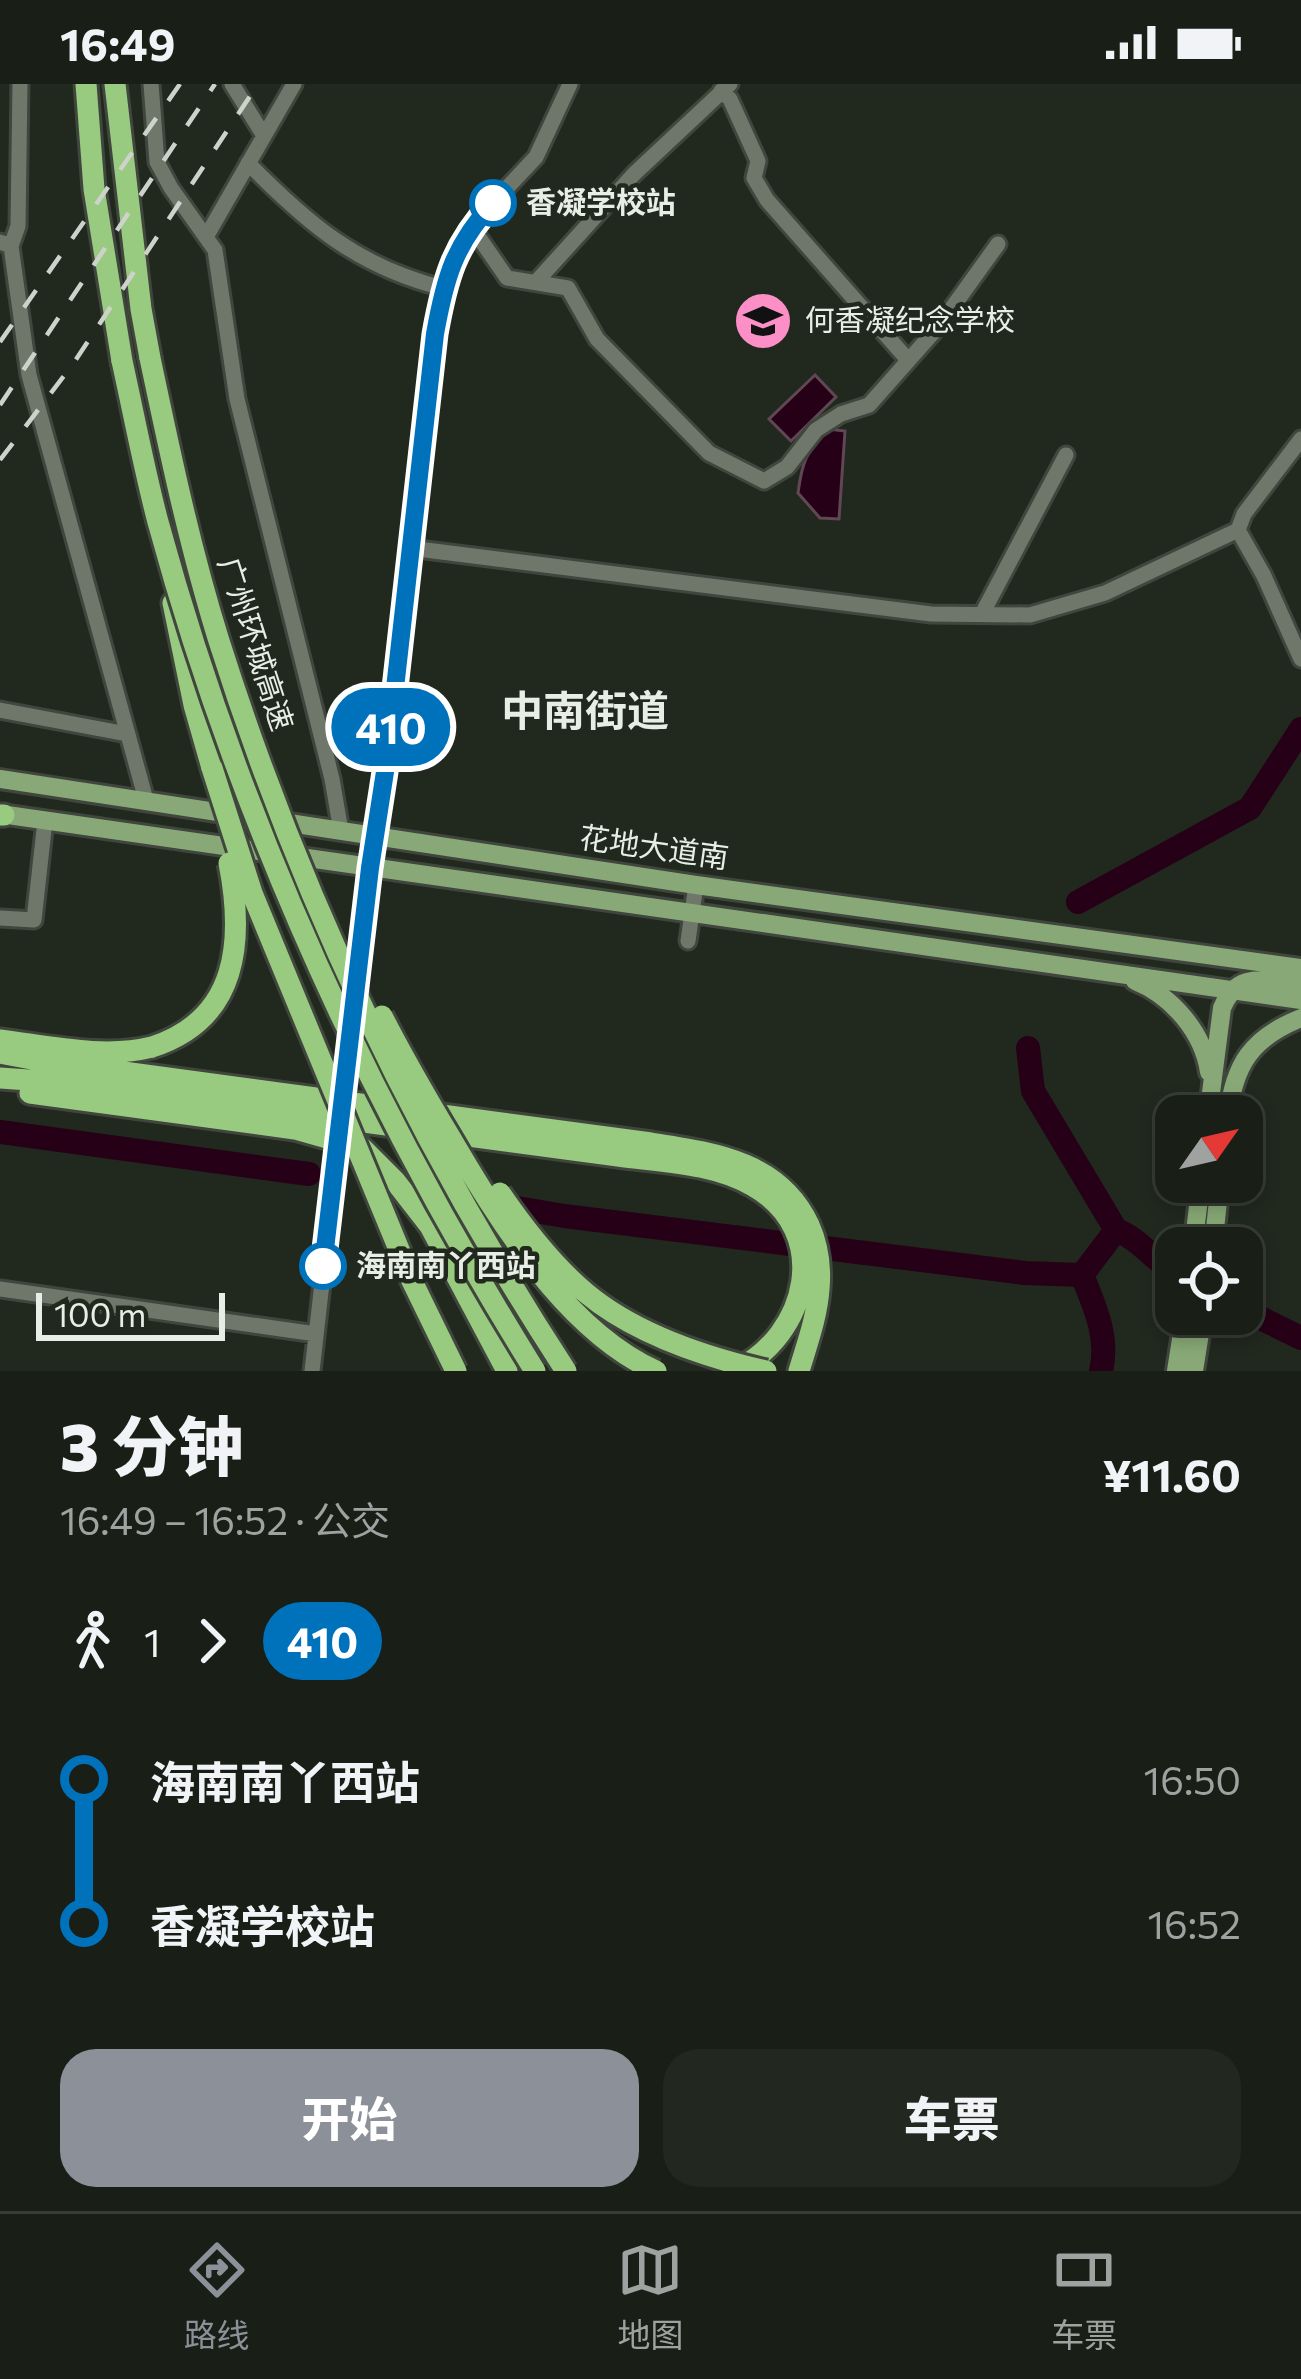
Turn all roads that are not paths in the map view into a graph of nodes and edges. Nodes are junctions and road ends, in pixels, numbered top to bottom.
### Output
1 (20, 84) edge
2 (86, 84) edge
3 (115, 84) edge
4 (151, 84) edge
5 (232, 84) edge
6 (294, 84) edge
7 (570, 84) edge
8 (725, 87) edge
9 (264, 136) junction
10 (248, 163) junction
11 (472, 226) junction
12 (206, 236) junction
13 (5, 244) edge
14 (998, 244) dead end
15 (536, 283) junction
16 (443, 288) junction
17 (908, 360) junction
18 (1301, 439) edge
19 (1066, 455) dead end
20 (148, 485) junction
21 (1238, 530) junction
22 (410, 548) junction
23 (982, 614) junction
24 (1297, 638) edge
25 (1301, 659) edge
26 (0, 710) edge
27 (128, 734) junction
28 (254, 741) junction
29 (212, 768) junction
30 (0, 779) edge
31 (146, 800) junction
32 (0, 814) edge
33 (45, 821) junction
34 (341, 831) junction
35 (376, 836) junction
36 (370, 868) junction
37 (696, 885) junction
38 (692, 914) junction
39 (0, 918) edge
40 (688, 941) dead end
41 (1301, 968) edge
42 (1114, 974) junction
43 (1301, 983) edge
44 (1232, 991) junction
45 (1301, 1000) edge
46 (1301, 1018) edge
47 (391, 1033) junction
48 (0, 1040) edge
49 (0, 1053) edge
50 (346, 1070) dead end
51 (0, 1078) edge
52 (0, 1088) edge
53 (1209, 1095) edge
54 (1211, 1095) edge
55 (1232, 1095) edge
56 (334, 1169) dead end
57 (0, 1289) edge
58 (316, 1334) junction
59 (1190, 1335) edge
60 (1196, 1335) edge
61 (312, 1371) edge
62 (456, 1371) edge
63 (507, 1371) edge
64 (535, 1371) edge
65 (566, 1371) edge
66 (656, 1371) edge
67 (734, 1371) edge
68 (766, 1371) edge
69 (800, 1371) edge
70 (1176, 1371) edge
71 (1194, 1371) edge

1 - 13 street
2 - 20 highway, 广州环城高速, bridge
3 - 28 highway, 广州环城高速, bridge
4 - 12 street
5 - 9 street
6 - 9 street
7 - 11 street
8 - 15 street
8 - 17 street
9 - 10 street
10 - 12 street
10 - 16 street
11 - 15 street
11 - 16 street
12 - 34 street
13 - 27 street
14 - 17 street
15 - 17 street
16 - 22 street
18 - 21 street
19 - 23 street
20 - 29 highway, bridge
20 - 64 highway, 广州环城高速, bridge
21 - 23 street
21 - 24 street
22 - 23 street
22 - 35 street
24 - 25 street
26 - 27 street
27 - 31 street
28 - 47 highway, bridge
28 - 65 highway, 广州环城高速, bridge
29 - 48 highway, bridge
29 - 62 highway, bridge
30 - 31 main road, 花地大道南
31 - 34 main road, 花地大道南
32 - 33 main road, 花地大道南
33 - 36 main road, 花地大道南
33 - 39 street
34 - 35 main road, 花地大道南
35 - 36 street
35 - 37 main road, 花地大道南
36 - 38 main road, 花地大道南
36 - 50 street
37 - 38 street
37 - 41 main road, 花地大道南
38 - 40 street
38 - 42 main road, 花地大道南
42 - 44 main road, 花地大道南
42 - 53 main road
43 - 44 main road
44 - 45 main road, 花地大道南
44 - 54 main road
46 - 55 main road
47 - 66 highway, bridge
47 - 68 highway, bridge
49 - 69 highway
51 - 67 highway
52 - 63 highway
56 - 58 street
57 - 58 street
58 - 61 street
59 - 70 main road
60 - 71 main road

